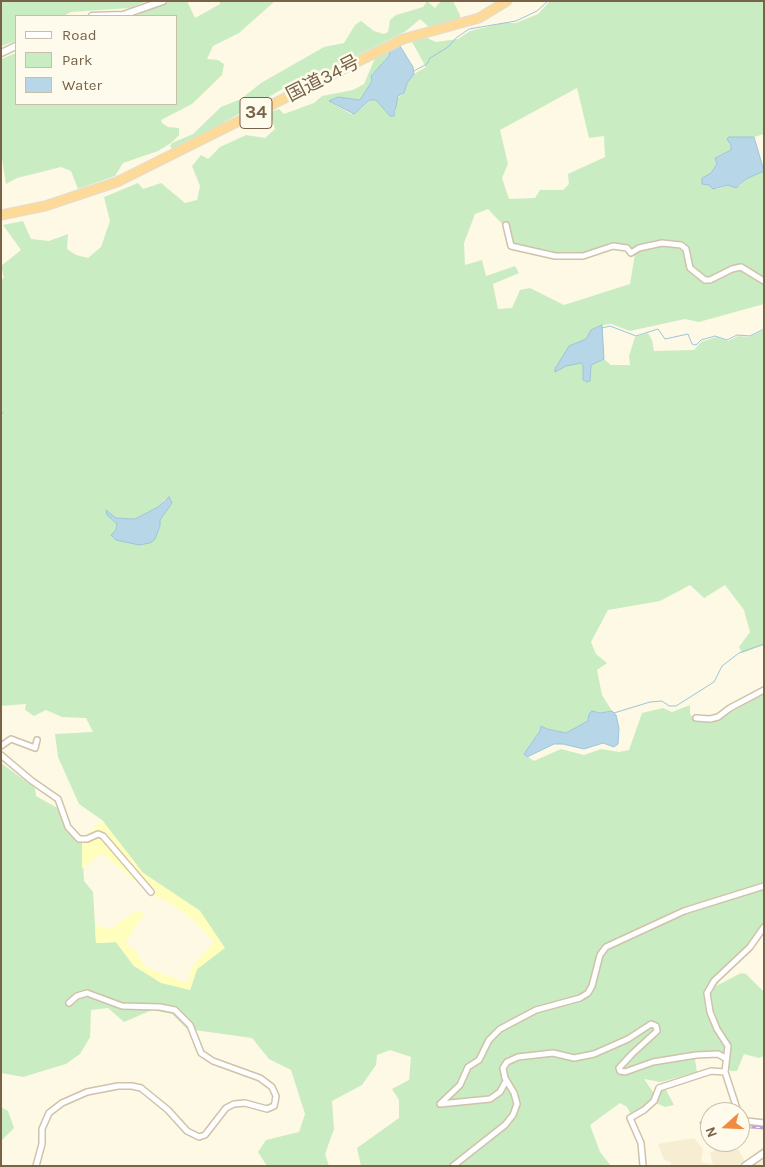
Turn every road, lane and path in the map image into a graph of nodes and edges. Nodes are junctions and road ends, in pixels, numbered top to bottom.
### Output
1 (164, 1) edge
2 (507, 1) edge
3 (123, 15) edge
4 (15, 46) edge
5 (1, 53) edge
6 (1, 215) edge
7 (506, 224) dead end
8 (764, 281) edge
9 (764, 690) edge
10 (696, 718) dead end
11 (37, 740) dead end
12 (1, 746) edge
13 (1, 755) edge
14 (764, 886) edge
15 (151, 892) dead end
16 (764, 927) edge
17 (70, 1003) dead end
18 (725, 1058) junction
19 (725, 1072) junction
20 (506, 1081) junction
21 (735, 1102) edge
22 (750, 1121) edge
23 (764, 1123) edge
24 (764, 1153) edge
25 (36, 1166) edge
26 (452, 1166) edge
27 (643, 1166) edge
28 (745, 1166) edge

1 - 3 street
2 - 6 highway, 国道34号 / 34
4 - 5 street
7 - 8 street
9 - 10 street
11 - 12 street
13 - 15 street
14 - 20 street
16 - 18 street
17 - 25 street
18 - 19 street
18 - 20 street
19 - 21 street
19 - 27 street
20 - 26 street
22 - 23 street
24 - 28 street

